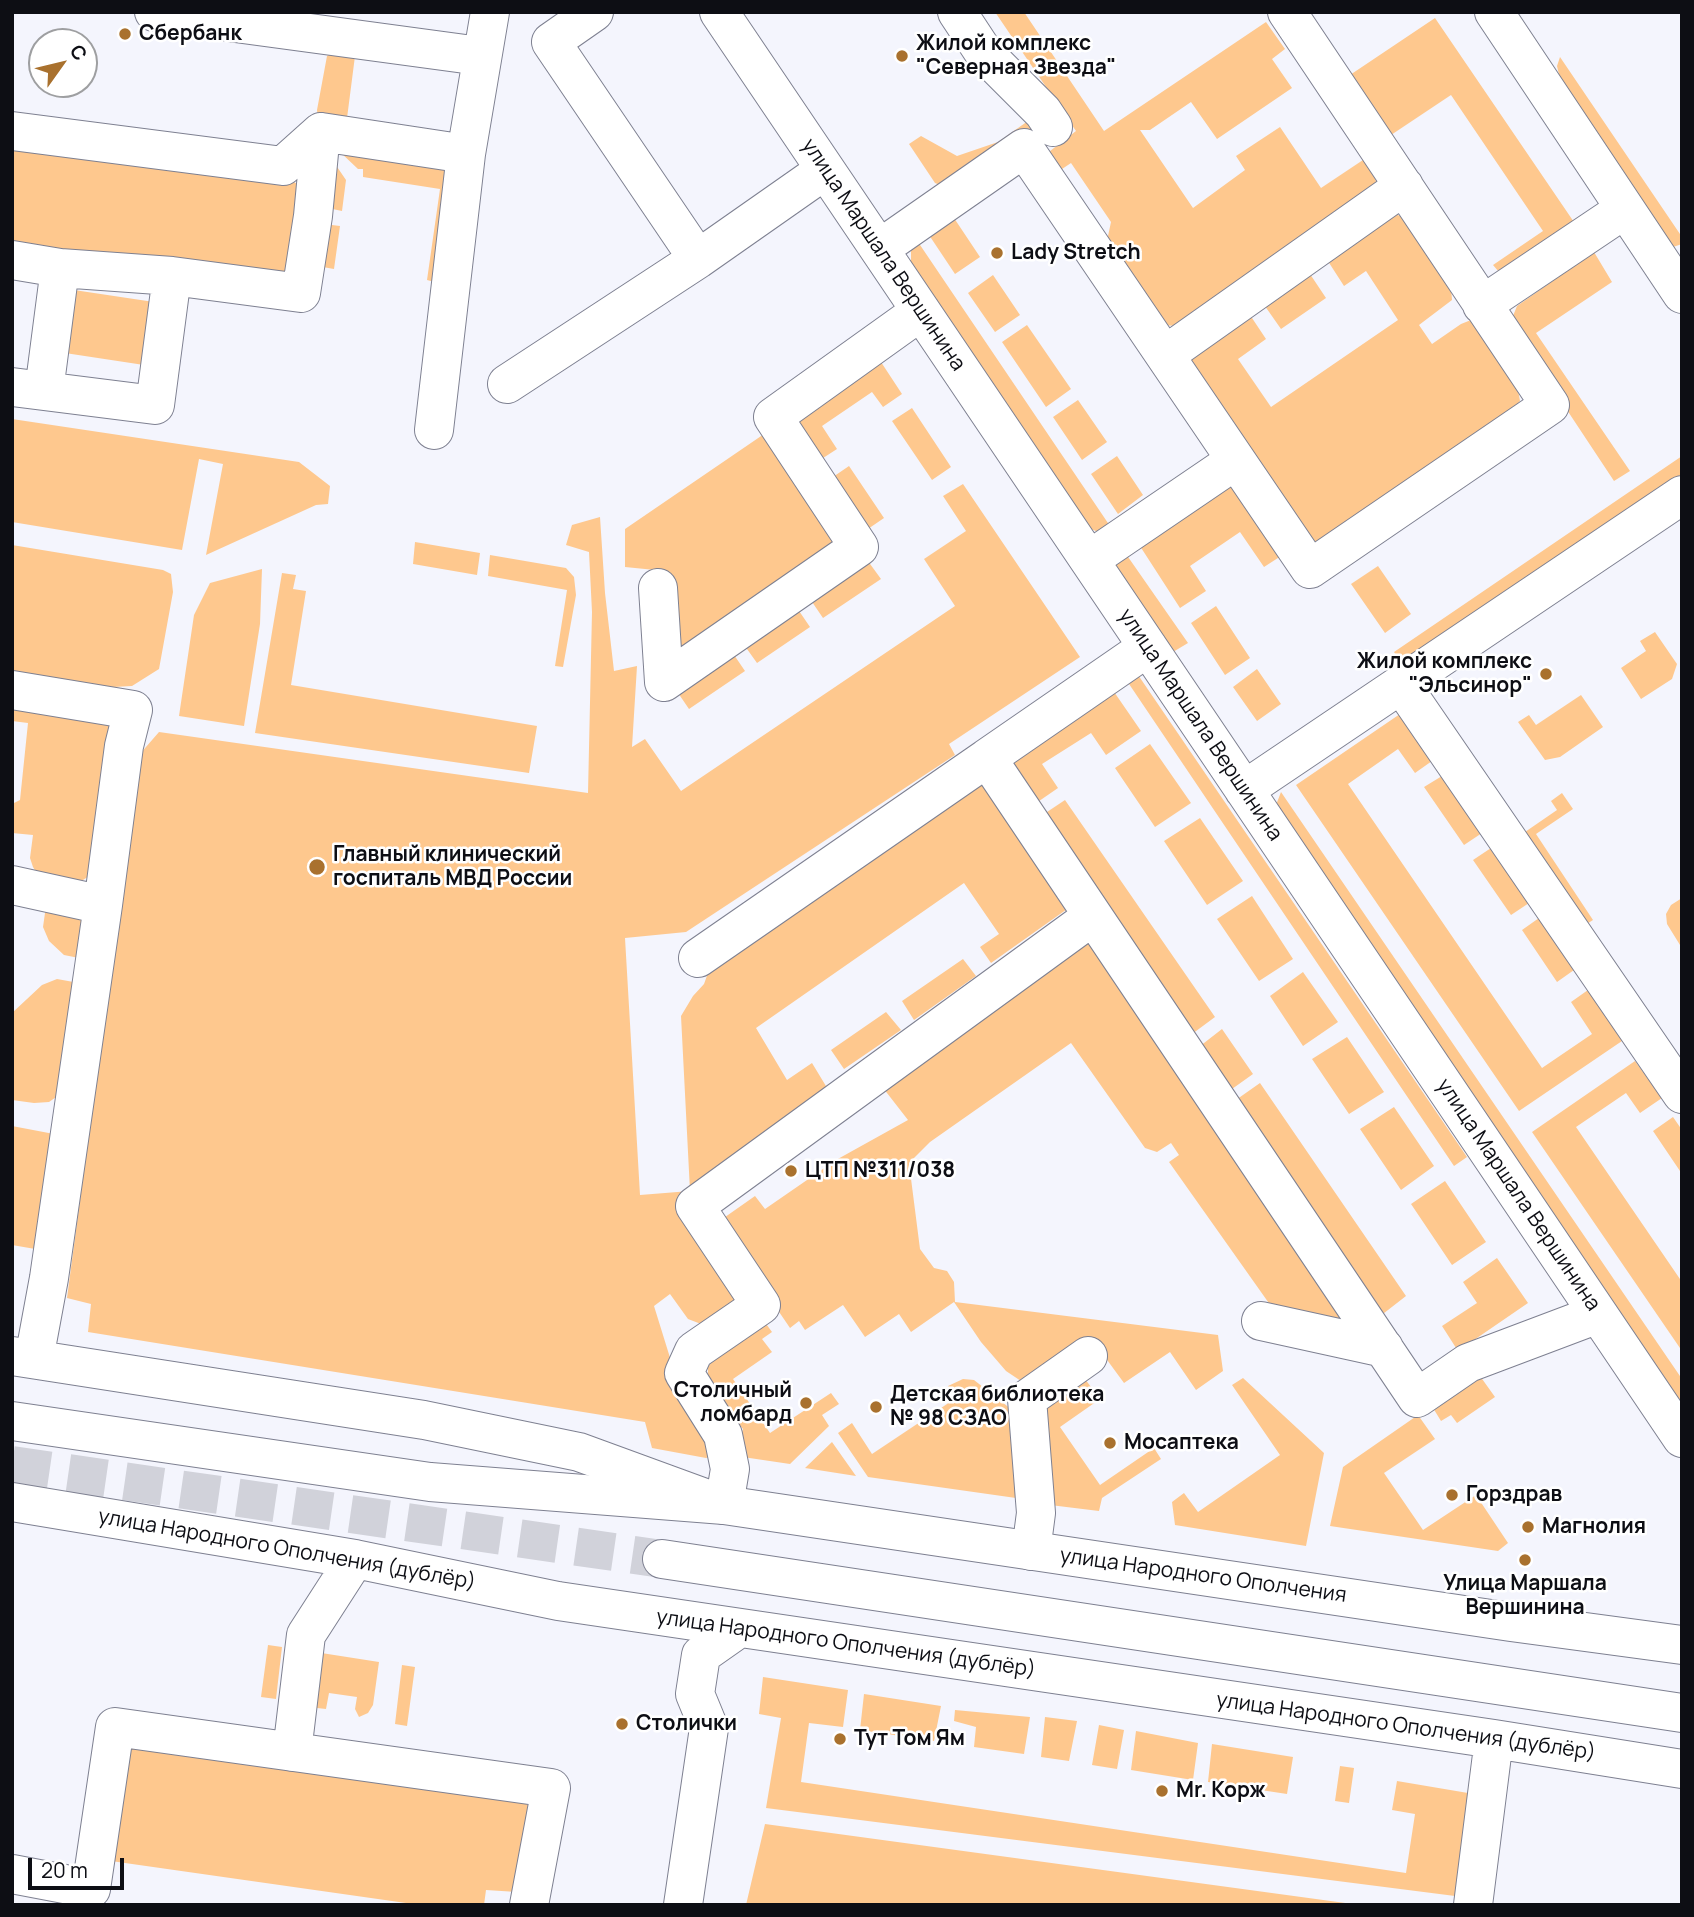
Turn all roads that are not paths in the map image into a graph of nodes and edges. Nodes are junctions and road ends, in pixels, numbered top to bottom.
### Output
1 (154, 12) edge
2 (489, 12) edge
3 (594, 12) edge
4 (719, 12) edge
5 (957, 12) edge
6 (1287, 12) edge
7 (1508, 17) edge
8 (481, 56) junction
9 (12, 131) edge
10 (321, 132) junction
11 (1046, 132) junction
12 (466, 154) junction
13 (825, 170) junction
14 (1404, 186) junction
15 (1625, 209) junction
16 (879, 249) junction
17 (698, 258) junction
18 (12, 260) edge
19 (60, 268) junction
20 (172, 276) junction
21 (1678, 281) edge
22 (1482, 305) junction
23 (921, 311) junction
24 (1166, 355) junction
25 (507, 384) dead end
26 (28, 389) edge
27 (435, 430) dead end
28 (1236, 460) junction
29 (1682, 495) edge
30 (1088, 560) junction
31 (658, 588) dead end
32 (1148, 647) junction
33 (1401, 684) junction
34 (12, 691) edge
35 (987, 758) junction
36 (1244, 790) junction
37 (12, 885) edge
38 (103, 905) junction
39 (1093, 916) junction
40 (698, 958) dead end
41 (1682, 1094) edge
42 (1598, 1314) junction
43 (1261, 1321) dead end
44 (1384, 1348) junction
45 (1088, 1356) dead end
46 (23, 1358) edge
47 (12, 1421) edge
48 (1682, 1438) edge
49 (724, 1505) junction
50 (20, 1510) edge
51 (1031, 1551) junction
52 (355, 1559) junction
53 (662, 1559) tunnel mouth
54 (738, 1629) junction
55 (1678, 1642) edge
56 (1682, 1713) edge
57 (1494, 1739) junction
58 (292, 1752) junction
59 (1682, 1769) edge
60 (12, 1874) edge
61 (529, 1905) edge
62 (683, 1905) edge
63 (1473, 1905) edge

1 - 8 street
2 - 8 street
3 - 17 street
4 - 13 street, улица Маршала Вершинина
5 - 11 street
6 - 14 street
7 - 15 street
8 - 12 street
9 - 10 street
10 - 12 street
10 - 20 street
11 - 16 street
11 - 24 street
12 - 27 street
13 - 16 street, улица Маршала Вершинина
13 - 17 street
14 - 22 street
14 - 24 street
15 - 21 street
15 - 22 street
16 - 23 street, улица Маршала Вершинина
17 - 25 street
18 - 19 street
19 - 20 street
19 - 26 street
20 - 26 street
22 - 28 street
23 - 30 street, улица Маршала Вершинина
23 - 31 street
24 - 28 street
28 - 30 street
29 - 33 street
30 - 32 street, улица Маршала Вершинина
32 - 35 street
32 - 36 street, улица Маршала Вершинина
33 - 36 street
33 - 41 street
34 - 38 street
35 - 39 street
35 - 40 street
36 - 42 street, улица Маршала Вершинина
37 - 38 street
38 - 46 street
39 - 44 street
39 - 49 street
42 - 44 street
42 - 48 street, улица Маршала Вершинина
43 - 44 street
45 - 51 street
46 - 49 street
47 - 49 street
49 - 51 street, улица Народного Ополчения
50 - 52 street, улица Народного Ополчения (дублёр)
51 - 55 street, улица Народного Ополчения
52 - 54 street, улица Народного Ополчения (дублёр)
52 - 58 street
53 - 56 street
54 - 57 street, улица Народного Ополчения (дублёр)
54 - 62 street
57 - 59 street, улица Народного Ополчения (дублёр)
57 - 63 street
58 - 60 street
58 - 61 street

